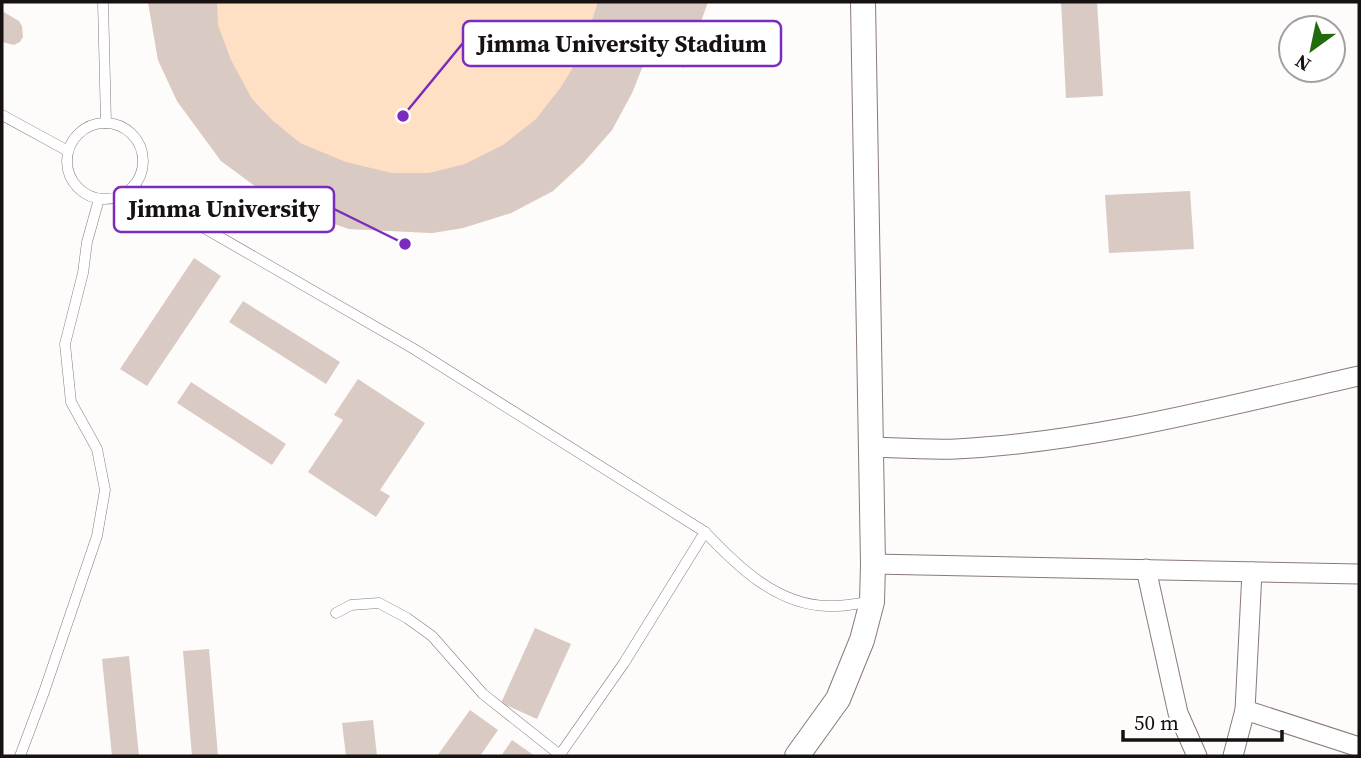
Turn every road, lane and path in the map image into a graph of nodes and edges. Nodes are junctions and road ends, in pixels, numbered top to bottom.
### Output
1 (103, 2) edge
2 (864, 5) edge
3 (2, 115) edge
4 (106, 123) junction
5 (68, 151) junction
6 (133, 187) junction
7 (99, 199) junction
8 (1359, 376) edge
9 (871, 447) junction
10 (705, 532) junction
11 (873, 564) junction
12 (1146, 569) junction
13 (1252, 572) junction
14 (1359, 574) edge
15 (872, 602) junction
16 (336, 612) dead end
17 (1245, 710) junction
18 (1359, 747) edge
19 (560, 755) edge
20 (20, 756) edge
21 (797, 756) edge
22 (1197, 756) edge
23 (1233, 756) edge

1 - 4 lane
2 - 9 street
3 - 5 lane
4 - 5 lane
4 - 6 lane
5 - 7 lane
6 - 7 lane
6 - 10 lane
7 - 20 lane
8 - 9 street
9 - 11 street
10 - 15 lane
10 - 19 lane
11 - 12 street
11 - 15 street
12 - 13 street
12 - 22 street
13 - 14 street
13 - 17 street
15 - 21 street
16 - 19 lane
17 - 18 street
17 - 23 street

